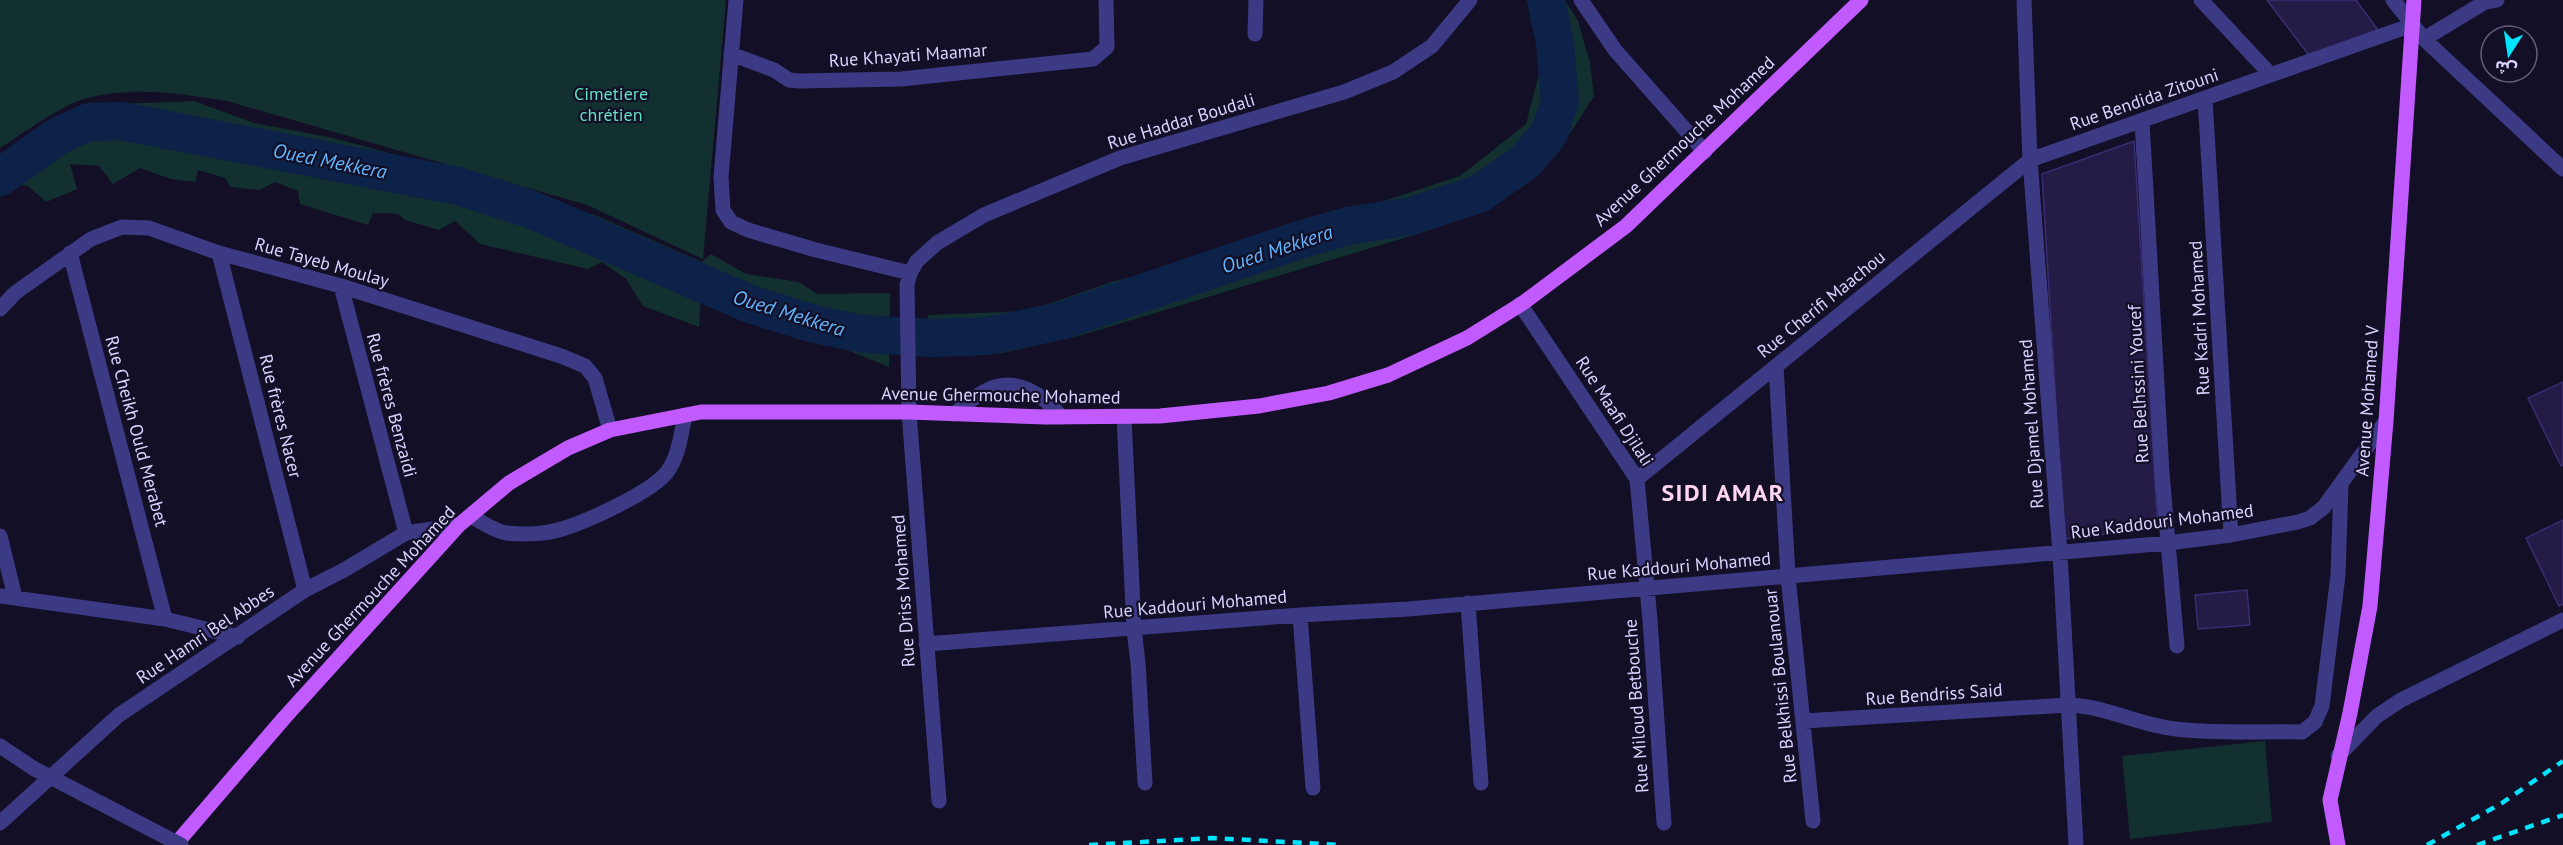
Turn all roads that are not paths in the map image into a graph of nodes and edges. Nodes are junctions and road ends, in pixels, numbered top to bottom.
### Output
1 (736, 0) edge
2 (1106, 0) edge
3 (1256, 0) edge
4 (1470, 0) edge
5 (1581, 0) edge
6 (1861, 0) edge
7 (2024, 0) edge
8 (2200, 0) edge
9 (2393, 0) edge
10 (2414, 0) edge
11 (2489, 1) edge
12 (2412, 25) junction
13 (1255, 34) dead end
14 (2424, 39) junction
15 (731, 54) junction
16 (2271, 75) junction
17 (2205, 98) junction
18 (2142, 121) junction
19 (1705, 152) junction
20 (2030, 160) junction
21 (2563, 169) edge
22 (70, 253) junction
23 (219, 253) junction
24 (909, 279) junction
25 (341, 286) junction
26 (1520, 304) junction
27 (0, 309) edge
28 (1776, 366) junction
29 (909, 412) junction
30 (954, 414) junction
31 (686, 415) junction
32 (1061, 417) junction
33 (1124, 417) junction
34 (2386, 421) junction
35 (610, 430) junction
36 (1637, 478) junction
37 (2341, 484) junction
38 (464, 520) junction
39 (406, 533) junction
40 (2231, 535) junction
41 (0, 536) edge
42 (2168, 543) junction
43 (2060, 554) junction
44 (1788, 576) junction
45 (1647, 587) junction
46 (305, 590) junction
47 (8, 597) edge
48 (1468, 603) junction
49 (1300, 615) junction
50 (165, 619) junction
51 (2563, 620) edge
52 (1134, 628) junction
53 (238, 637) junction
54 (926, 644) junction
55 (2177, 646) dead end
56 (2068, 705) junction
57 (1803, 722) junction
58 (0, 746) edge
59 (2338, 756) junction
60 (1146, 783) dead end
61 (1481, 783) dead end
62 (1313, 788) dead end
63 (939, 801) dead end
64 (1813, 821) dead end
65 (0, 823) edge
66 (1664, 823) dead end
67 (175, 845) edge
68 (182, 845) edge
69 (2076, 845) edge
70 (2338, 845) edge

1 - 15 street
2 - 15 street, Rue Khayati Maamar
3 - 13 street
4 - 24 street, Rue Haddar Boudali
5 - 19 street
6 - 19 main road, Avenue Ghermouche Mohamed
7 - 20 street, Rue Djamel Mohamed
8 - 16 street
9 - 12 street
10 - 12 main road, Avenue Mohamed V
11 - 14 street
12 - 14 street
12 - 16 street, Rue Bendida Zitouni
12 - 34 main road, Avenue Mohamed V
14 - 21 street
15 - 24 street
16 - 17 street, Rue Bendida Zitouni
17 - 18 street, Rue Bendida Zitouni
17 - 40 street, Rue Kadri Mohamed
18 - 20 street, Rue Bendida Zitouni
18 - 42 street, Rue Belhssini Youcef
19 - 26 main road, Avenue Ghermouche Mohamed
20 - 28 street, Rue Cherifi Maachou
20 - 43 street, Rue Djamel Mohamed
22 - 23 street, Rue Tayeb Moulay
22 - 27 street, Rue Tayeb Moulay
22 - 50 street, Rue Cheikh Ould Merabet
23 - 25 street, Rue Tayeb Moulay
23 - 46 street, Rue frères Nacer
24 - 29 street, Rue Driss Mohamed
25 - 35 street, Rue Tayeb Moulay
25 - 39 street, Rue frères Benzaidi
26 - 33 main road, Avenue Ghermouche Mohamed
26 - 36 street, Rue Maafi Djilali
28 - 36 street, Rue Cherifi Maachou
28 - 44 street, Rue Belkhissi Boulanouar
29 - 30 main road, Avenue Ghermouche Mohamed
29 - 31 main road, Avenue Ghermouche Mohamed
29 - 54 street, Rue Driss Mohamed
30 - 32 main road, Avenue Ghermouche Mohamed
30 - 32 street
31 - 35 main road, Avenue Ghermouche Mohamed
31 - 38 street
32 - 33 main road, Avenue Ghermouche Mohamed
33 - 52 street
34 - 37 street, Rue Kaddouri Mohamed
34 - 59 main road, Avenue Mohamed V
35 - 38 main road, Avenue Ghermouche Mohamed
36 - 45 street, Rue Maafi Djilali
37 - 40 street, Rue Kaddouri Mohamed
37 - 56 street, Rue Bendriss Said
38 - 39 street, Rue Hamri Bel Abbes
38 - 67 main road, Avenue Ghermouche Mohamed
39 - 46 street, Rue Hamri Bel Abbes
40 - 42 street, Rue Kaddouri Mohamed
41 - 47 street
42 - 43 street, Rue Kaddouri Mohamed
42 - 55 street, Rue Belhssini Youcef
43 - 44 street, Rue Kaddouri Mohamed
43 - 56 street, Rue Djamel Mohamed
44 - 45 street, Rue Kaddouri Mohamed
44 - 57 street, Rue Belkhissi Boulanouar
45 - 48 street, Rue Kaddouri Mohamed
45 - 66 street, Rue Miloud Betbouche
46 - 53 street, Rue Hamri Bel Abbes
47 - 50 street
48 - 49 street, Rue Kaddouri Mohamed
48 - 61 street
49 - 52 street, Rue Kaddouri Mohamed
49 - 62 street
50 - 53 street
51 - 59 street
52 - 54 street, Rue Kaddouri Mohamed
52 - 60 street
53 - 65 street, Rue Hamri Bel Abbes
54 - 63 street, Rue Driss Mohamed
56 - 57 street, Rue Bendriss Said
56 - 69 street, Rue Djamel Mohamed
57 - 64 street, Rue Belkhissi Boulanouar
58 - 68 street, bridge
59 - 70 main road, Avenue Mohamed V

